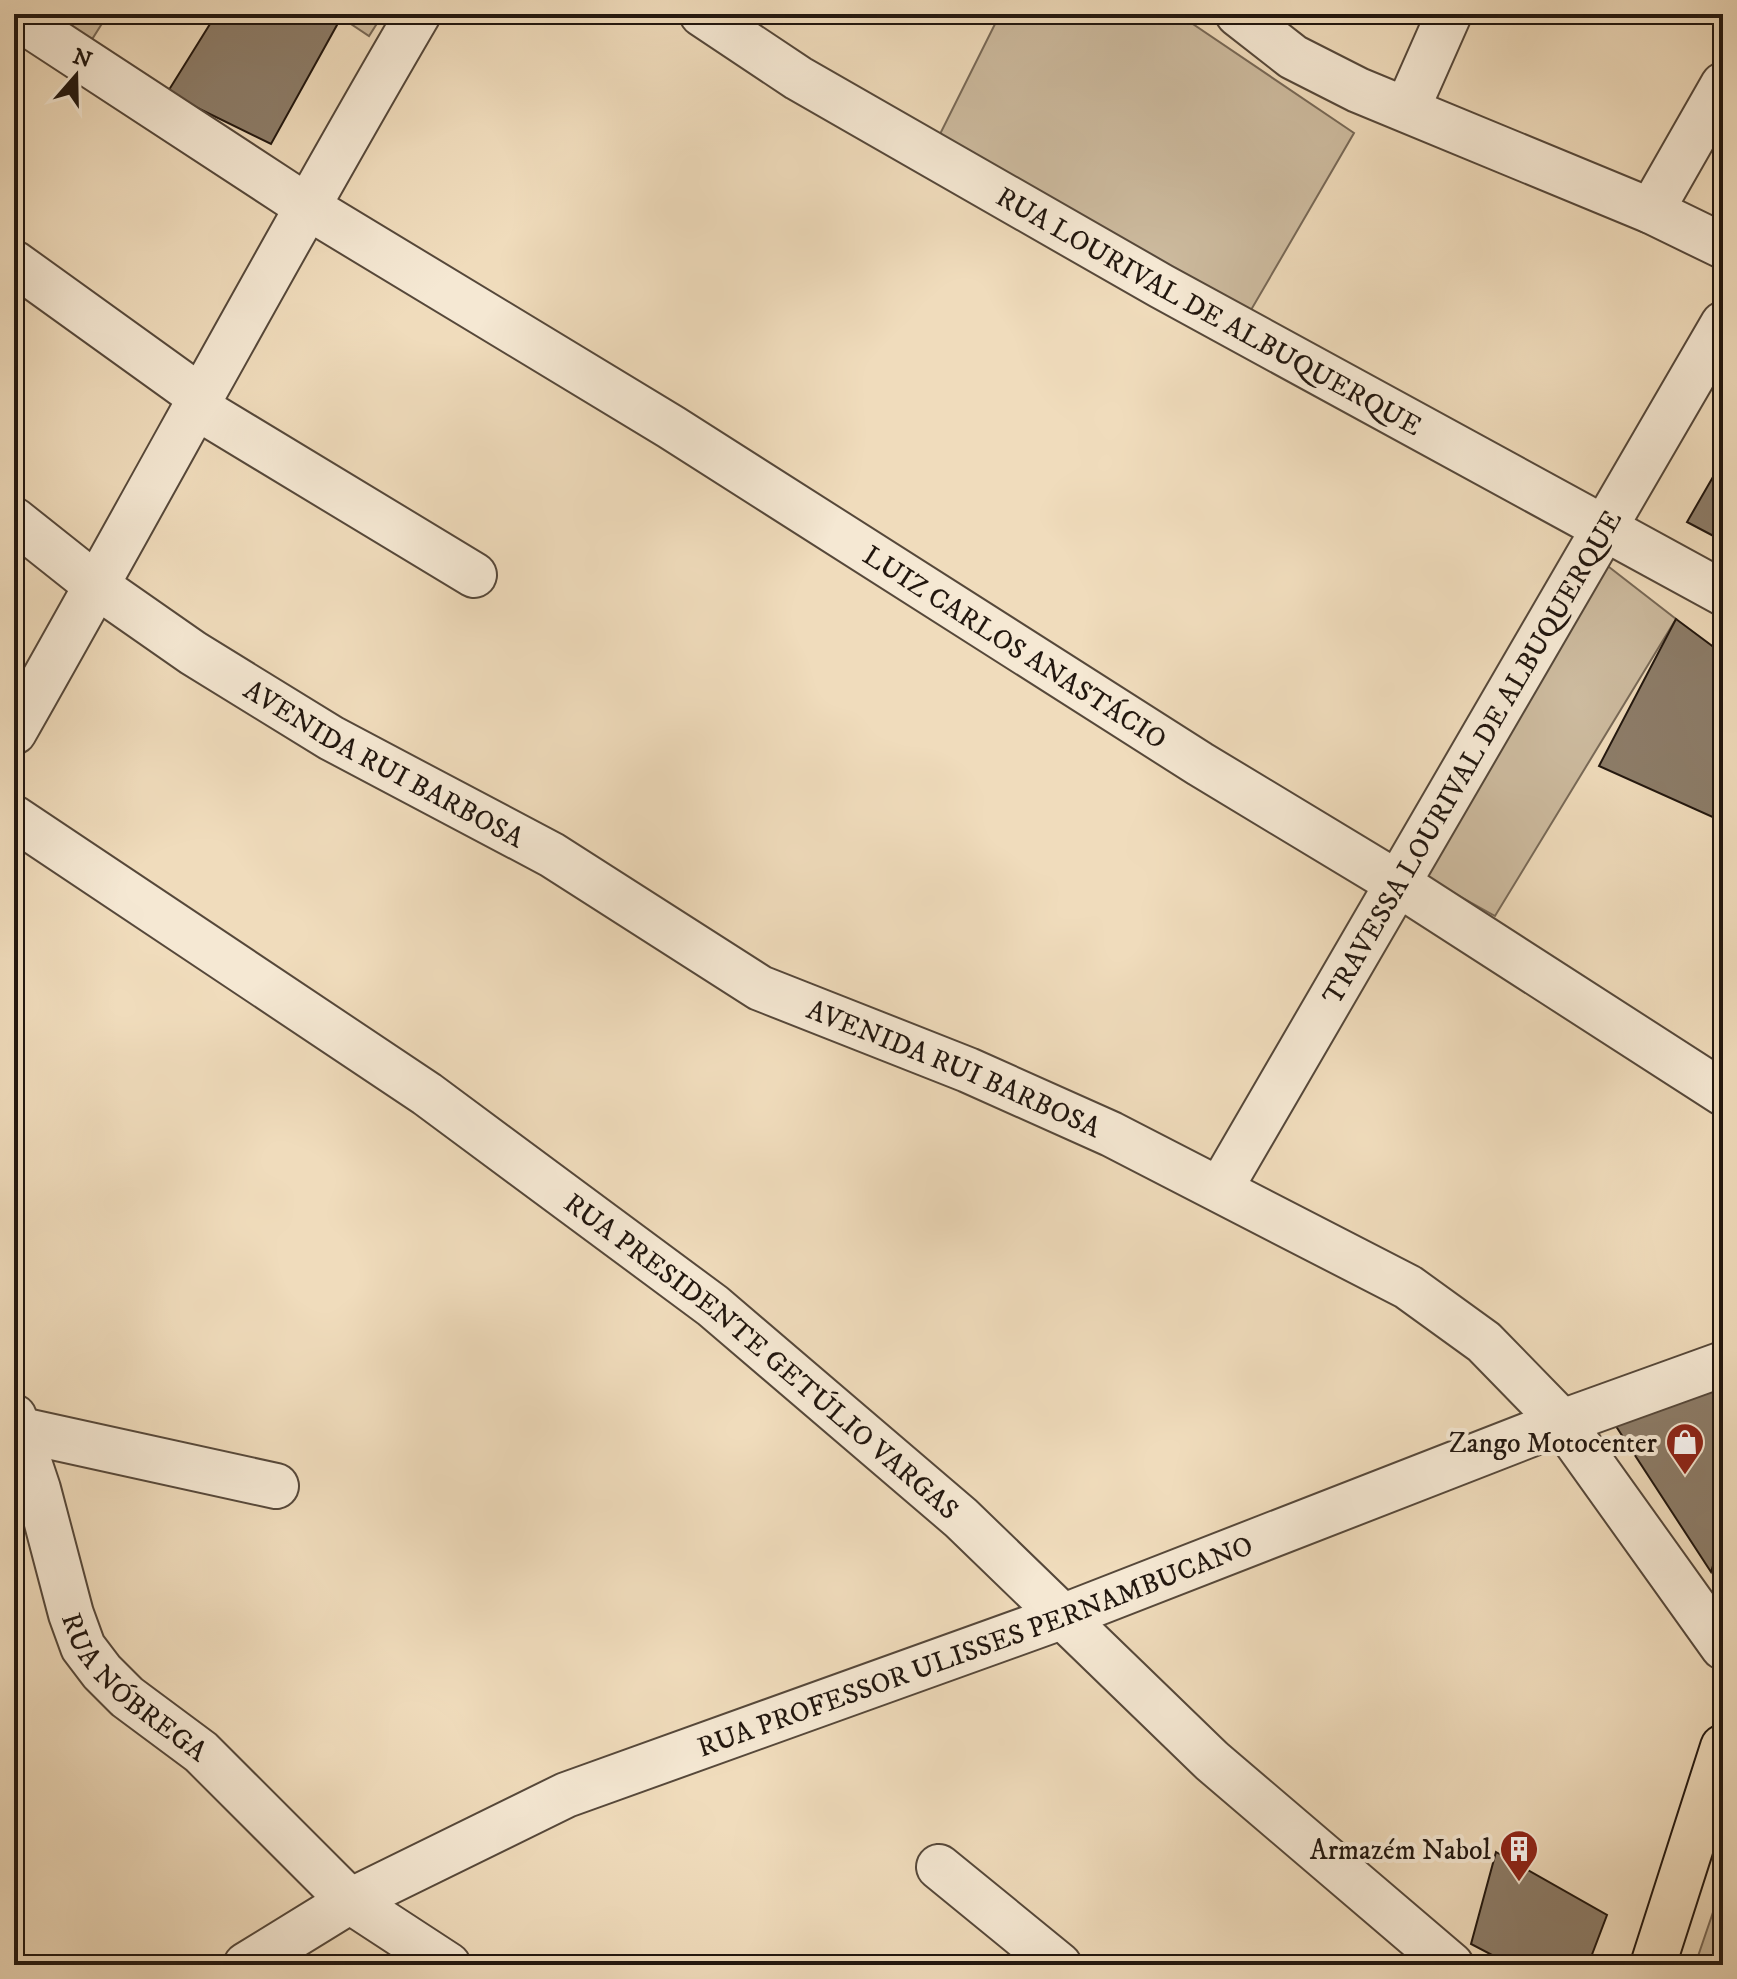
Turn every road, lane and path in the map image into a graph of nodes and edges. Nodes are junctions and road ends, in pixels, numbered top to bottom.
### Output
1 (418, 14) edge
2 (702, 14) edge
3 (1238, 14) edge
4 (1449, 14) edge
5 (14, 15) edge
6 (1723, 85) edge
7 (1407, 109) junction
8 (306, 206) junction
9 (1651, 211) junction
10 (1723, 246) edge
11 (14, 263) edge
12 (1723, 324) edge
13 (201, 404) junction
14 (14, 520) edge
15 (1606, 528) junction
16 (474, 575) dead end
17 (97, 586) junction
18 (1723, 593) edge
19 (14, 732) edge
20 (14, 818) edge
21 (1397, 883) junction
22 (1723, 1093) edge
23 (1220, 1189) junction
24 (1723, 1364) edge
25 (1562, 1422) junction
26 (18, 1423) edge
27 (276, 1486) dead end
28 (1064, 1616) junction
29 (1723, 1647) edge
30 (1723, 1747) edge
31 (939, 1867) dead end
32 (350, 1901) junction
33 (246, 1965) edge
34 (448, 1965) edge
35 (1059, 1965) edge
36 (1451, 1965) edge
37 (1654, 1965) edge

1 - 8 street
2 - 15 street, RUA LOURIVAL DE ALBUQUERQUE
3 - 7 street
4 - 7 street
5 - 8 street, LUIZ CARLOS ANASTÁCIO
6 - 9 street
7 - 9 street
8 - 13 street
8 - 21 street, LUIZ CARLOS ANASTÁCIO
9 - 10 street
11 - 13 street
12 - 15 street, TRAVESSA LOURIVAL DE ALBUQUERQUE
13 - 16 street
13 - 17 street
14 - 17 street, AVENIDA RUI BARBOSA
15 - 18 street, RUA LOURIVAL DE ALBUQUERQUE
15 - 21 street, TRAVESSA LOURIVAL DE ALBUQUERQUE
17 - 19 street
17 - 23 street, AVENIDA RUI BARBOSA
20 - 28 street, RUA PRESIDENTE GETÚLIO VARGAS
21 - 22 street, LUIZ CARLOS ANASTÁCIO
21 - 23 street, TRAVESSA LOURIVAL DE ALBUQUERQUE
23 - 25 street, AVENIDA RUI BARBOSA
24 - 25 street, RUA PROFESSOR ULISSES PERNAMBUCANO
25 - 28 street, RUA PROFESSOR ULISSES PERNAMBUCANO
25 - 29 street, AVENIDA RUI BARBOSA
26 - 27 street
26 - 32 street, RUA NÓBREGA
28 - 32 street, RUA PROFESSOR ULISSES PERNAMBUCANO
28 - 36 street, RUA PRESIDENTE GETÚLIO VARGAS
30 - 37 highway
31 - 35 street
32 - 33 street, RUA PROFESSOR ULISSES PERNAMBUCANO
32 - 34 street, RUA NÓBREGA

